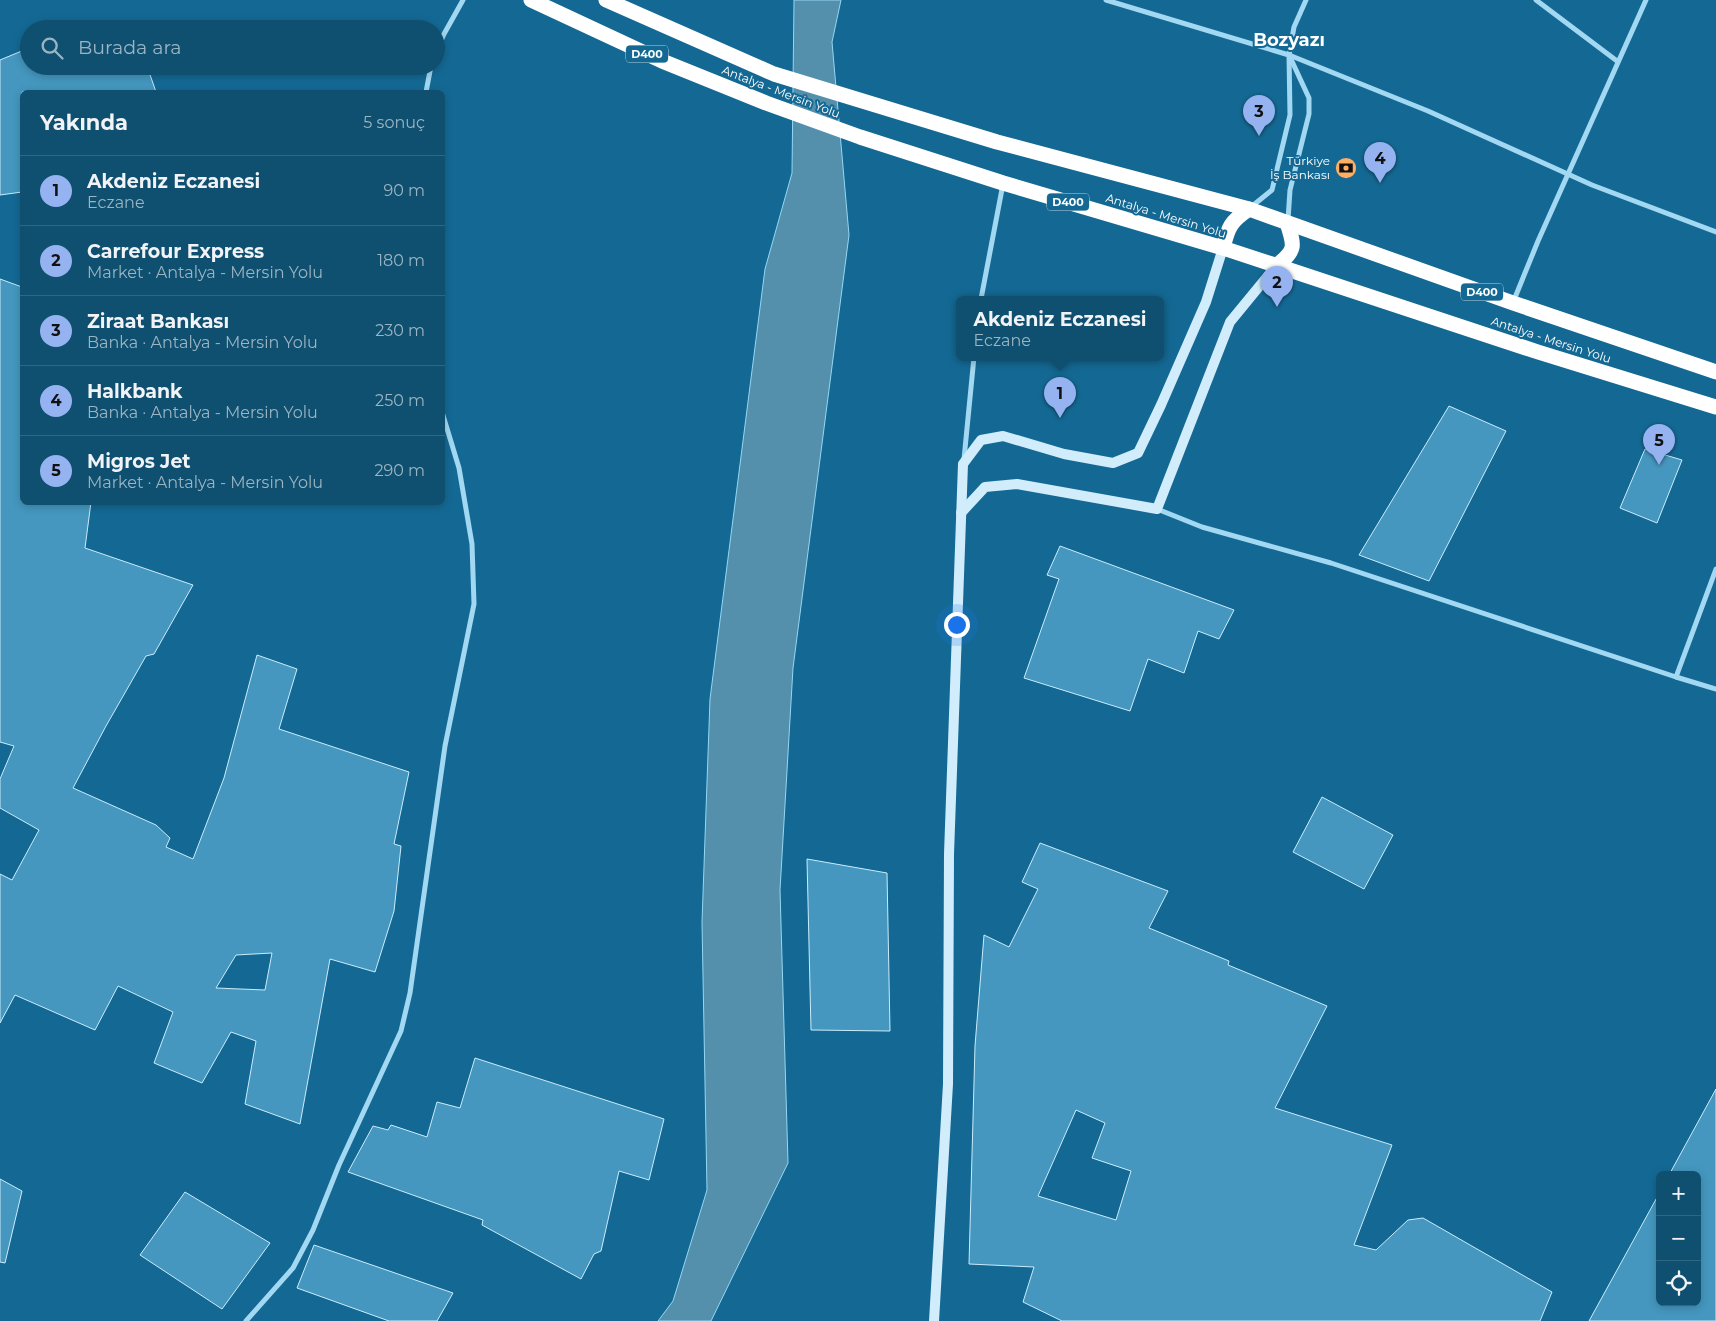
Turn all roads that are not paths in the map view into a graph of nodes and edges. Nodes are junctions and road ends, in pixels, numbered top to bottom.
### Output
1 (463, 0) edge
2 (531, 0) edge
3 (606, 0) edge
4 (1108, 0) edge
5 (1306, 0) edge
6 (1536, 0) edge
7 (1646, 0) edge
8 (445, 32) edge
9 (1289, 55) junction
10 (1617, 61) junction
11 (429, 75) edge
12 (426, 90) edge
13 (1569, 174) junction
14 (1003, 183) junction
15 (1249, 210) junction
16 (1287, 223) junction
17 (1716, 232) edge
18 (1223, 248) junction
19 (1276, 266) junction
20 (981, 296) edge
21 (1513, 303) junction
22 (974, 361) edge
23 (1716, 372) edge
24 (1716, 407) edge
25 (445, 422) edge
26 (963, 464) junction
27 (1157, 509) junction
28 (961, 513) junction
29 (1716, 569) edge
30 (1676, 677) junction
31 (1716, 689) edge
32 (246, 1321) edge
33 (934, 1321) edge

1 - 8 street
2 - 14 highway, Antalya - Mersin Yolu / D400
3 - 15 highway, Antalya - Mersin Yolu / D400
4 - 9 street
5 - 9 street
6 - 10 street
7 - 10 street
9 - 13 street
9 - 15 street
9 - 16 street
10 - 13 street
11 - 12 street
13 - 17 street
13 - 21 street
14 - 18 highway, Antalya - Mersin Yolu / D400
14 - 20 street
15 - 16 highway, Antalya - Mersin Yolu / D400
15 - 18 highway
16 - 19 highway
16 - 21 highway, Antalya - Mersin Yolu / D400
18 - 19 highway, Antalya - Mersin Yolu / D400
18 - 26 street
19 - 24 highway, Antalya - Mersin Yolu / D400
19 - 27 street
21 - 23 highway, Antalya - Mersin Yolu / D400
22 - 26 street
25 - 32 street
26 - 28 street
27 - 28 street
27 - 30 street
28 - 33 street
29 - 30 street
30 - 31 street

